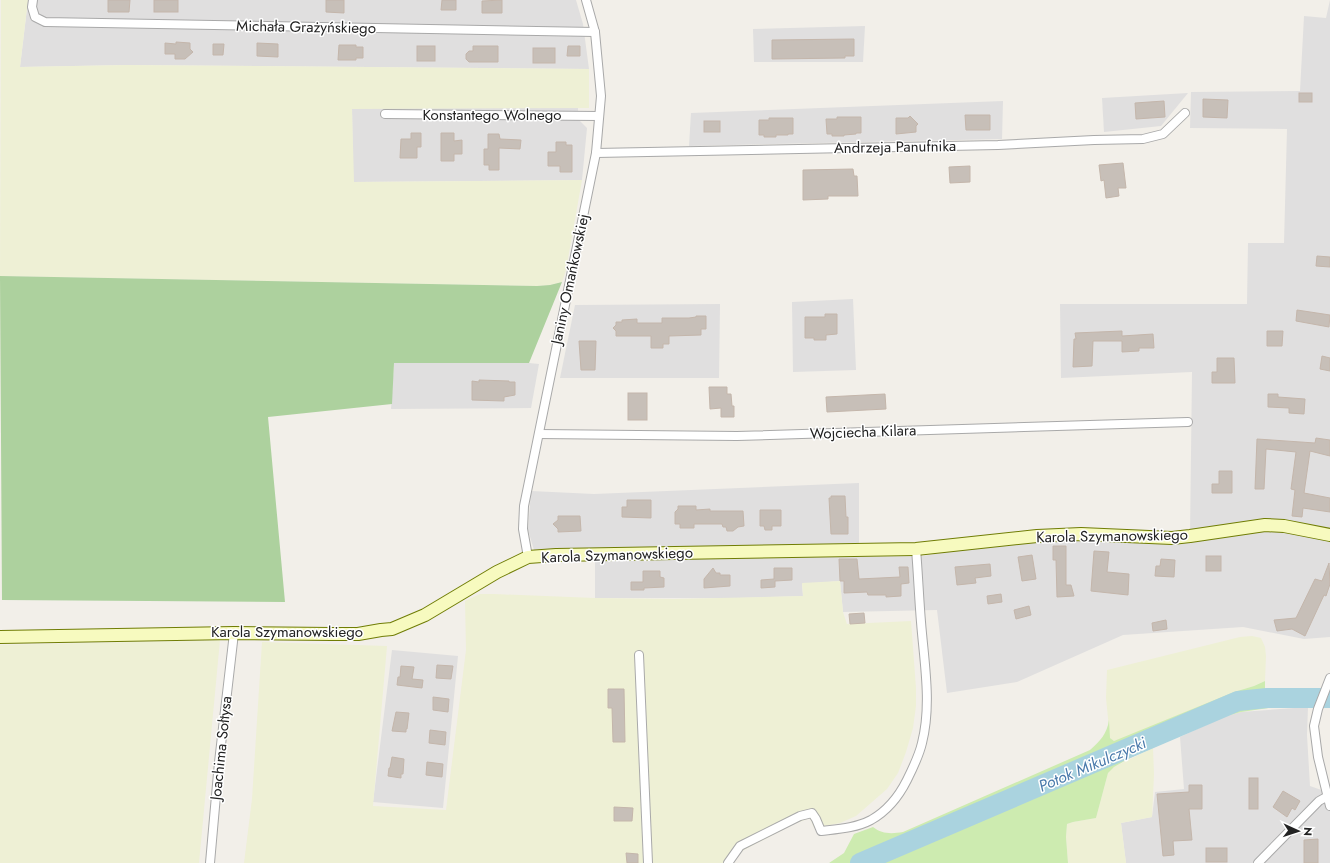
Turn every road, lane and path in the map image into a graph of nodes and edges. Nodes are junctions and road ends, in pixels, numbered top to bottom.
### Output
1 (33, 0) edge
2 (586, 0) edge
3 (595, 32) junction
4 (1185, 113) dead end
5 (385, 114) dead end
6 (599, 116) junction
7 (596, 153) junction
8 (1188, 422) dead end
9 (539, 434) junction
10 (1330, 535) edge
11 (916, 549) junction
12 (528, 557) junction
13 (234, 633) junction
14 (0, 637) edge
15 (639, 655) dead end
16 (1330, 678) edge
17 (1328, 796) junction
18 (1330, 806) edge
19 (210, 863) edge
20 (648, 863) edge
21 (728, 863) edge
22 (1258, 863) edge

1 - 3 street, Michała Grażyńskiego
2 - 3 street, Janiny Omańkowskiej
3 - 6 street, Janiny Omańkowskiej
4 - 7 street, Andrzeja Panufnika
5 - 6 street, Konstantego Wolnego
6 - 7 street, Janiny Omańkowskiej
7 - 9 street, Janiny Omańkowskiej
8 - 9 street, Wojciecha Kilara
9 - 12 street, Janiny Omańkowskiej
10 - 11 street, Karola Szymanowskiego
11 - 12 street, Karola Szymanowskiego
11 - 21 street
12 - 13 street, Karola Szymanowskiego
13 - 14 street, Karola Szymanowskiego
13 - 19 street, Joachima Sołtysa
15 - 20 street
16 - 17 street
17 - 18 street
17 - 22 street

